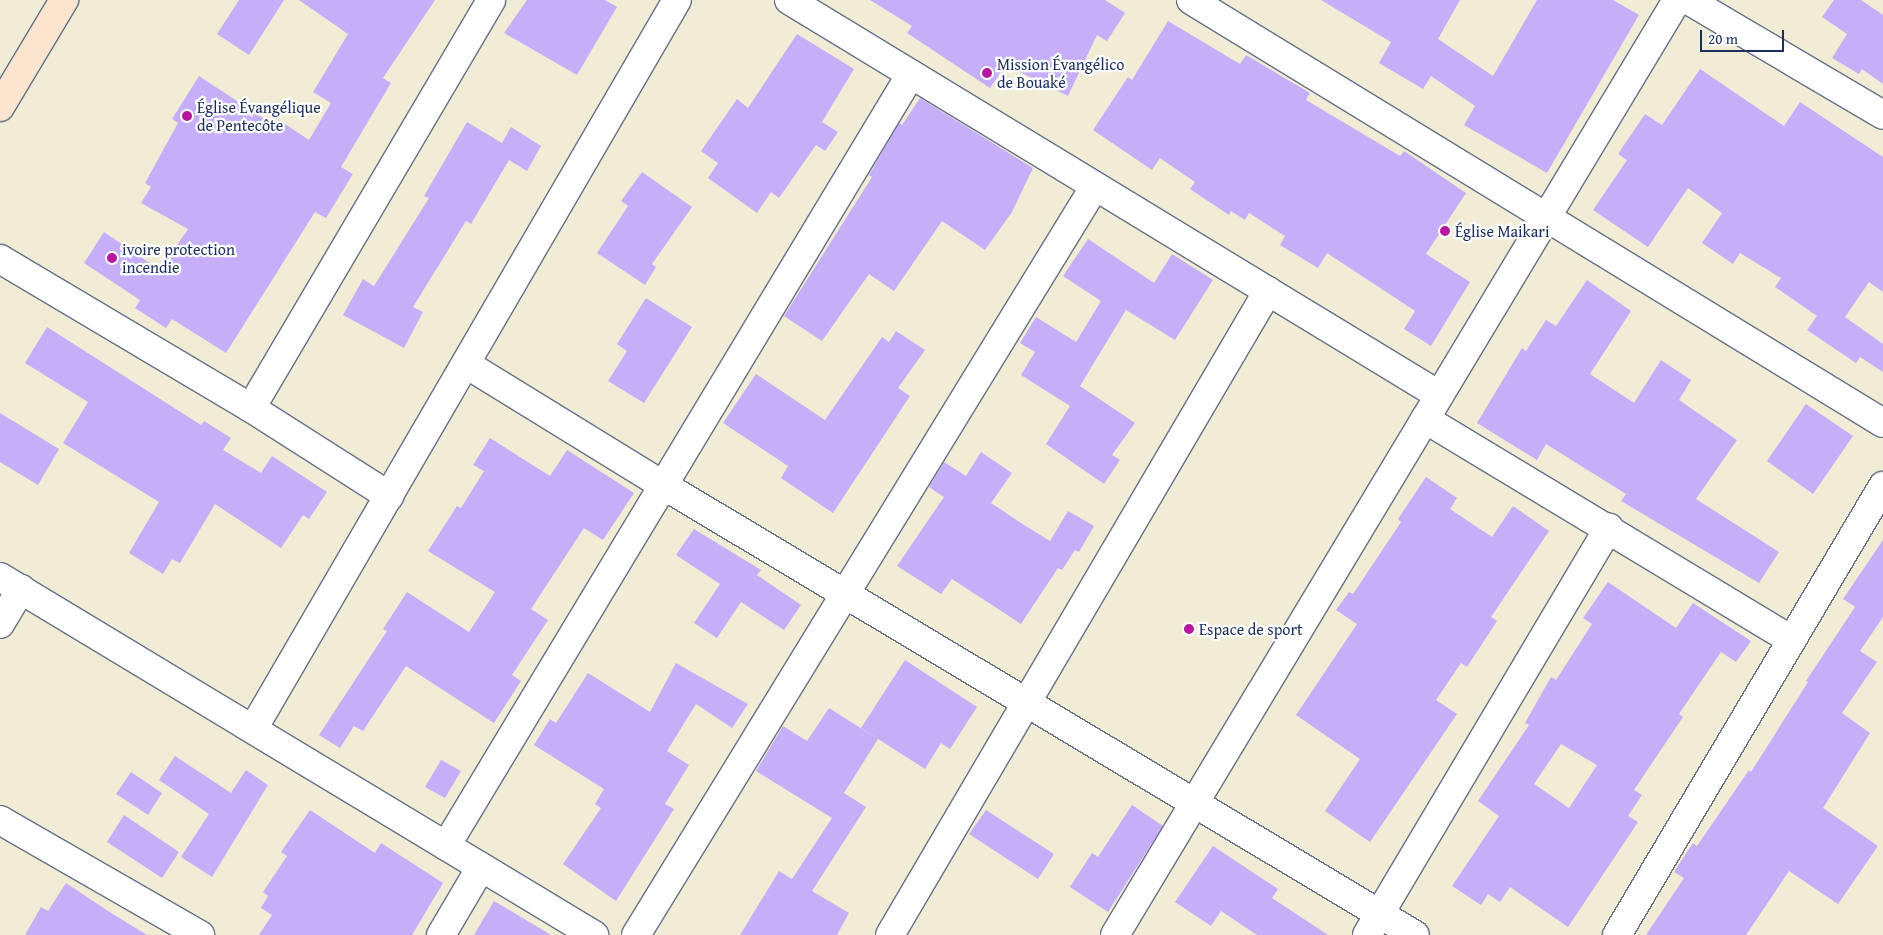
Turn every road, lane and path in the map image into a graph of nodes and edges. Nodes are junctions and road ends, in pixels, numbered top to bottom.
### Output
1 (64, 0) edge
2 (490, 0) edge
3 (677, 0) edge
4 (789, 0) edge
5 (1191, 0) edge
6 (1677, 0) edge
7 (1688, 0) edge
8 (912, 74) junction
9 (4, 94) edge
10 (1883, 115) edge
11 (1095, 186) junction
12 (1546, 217) junction
13 (0, 259) edge
14 (1268, 291) junction
15 (466, 364) junction
16 (1440, 395) junction
17 (251, 408) junction
18 (1425, 419) junction
19 (1883, 423) edge
20 (663, 485) junction
21 (1883, 486) edge
22 (389, 496) junction
23 (1609, 528) junction
24 (10, 583) edge
25 (844, 594) junction
26 (0, 624) edge
27 (1792, 640) junction
28 (1026, 702) junction
29 (253, 729) junction
30 (1194, 803) junction
31 (0, 820) edge
32 (446, 846) junction
33 (481, 867) junction
34 (1374, 924) edge
35 (200, 935) edge
36 (441, 935) edge
37 (594, 935) edge
38 (636, 935) edge
39 (890, 935) edge
40 (1115, 935) edge
41 (1415, 935) edge
42 (1617, 935) edge

1 - 9 street
2 - 17 street
3 - 15 street
4 - 8 street
5 - 12 street
6 - 12 street
7 - 10 street
8 - 11 street
8 - 20 street
11 - 14 street
11 - 25 street
12 - 16 street
12 - 19 street
13 - 17 street
14 - 16 street
14 - 28 street
15 - 20 street
15 - 22 street
16 - 18 street
17 - 22 street
18 - 23 street
18 - 30 street
20 - 25 street
20 - 32 street
21 - 27 street
22 - 29 street
23 - 27 street
23 - 34 street
24 - 26 street
24 - 29 street
25 - 28 street
25 - 38 street
27 - 42 street
28 - 30 street
28 - 39 street
29 - 32 street
30 - 34 street
30 - 40 street
31 - 35 street
32 - 33 street
33 - 36 street
33 - 37 street
34 - 41 street

